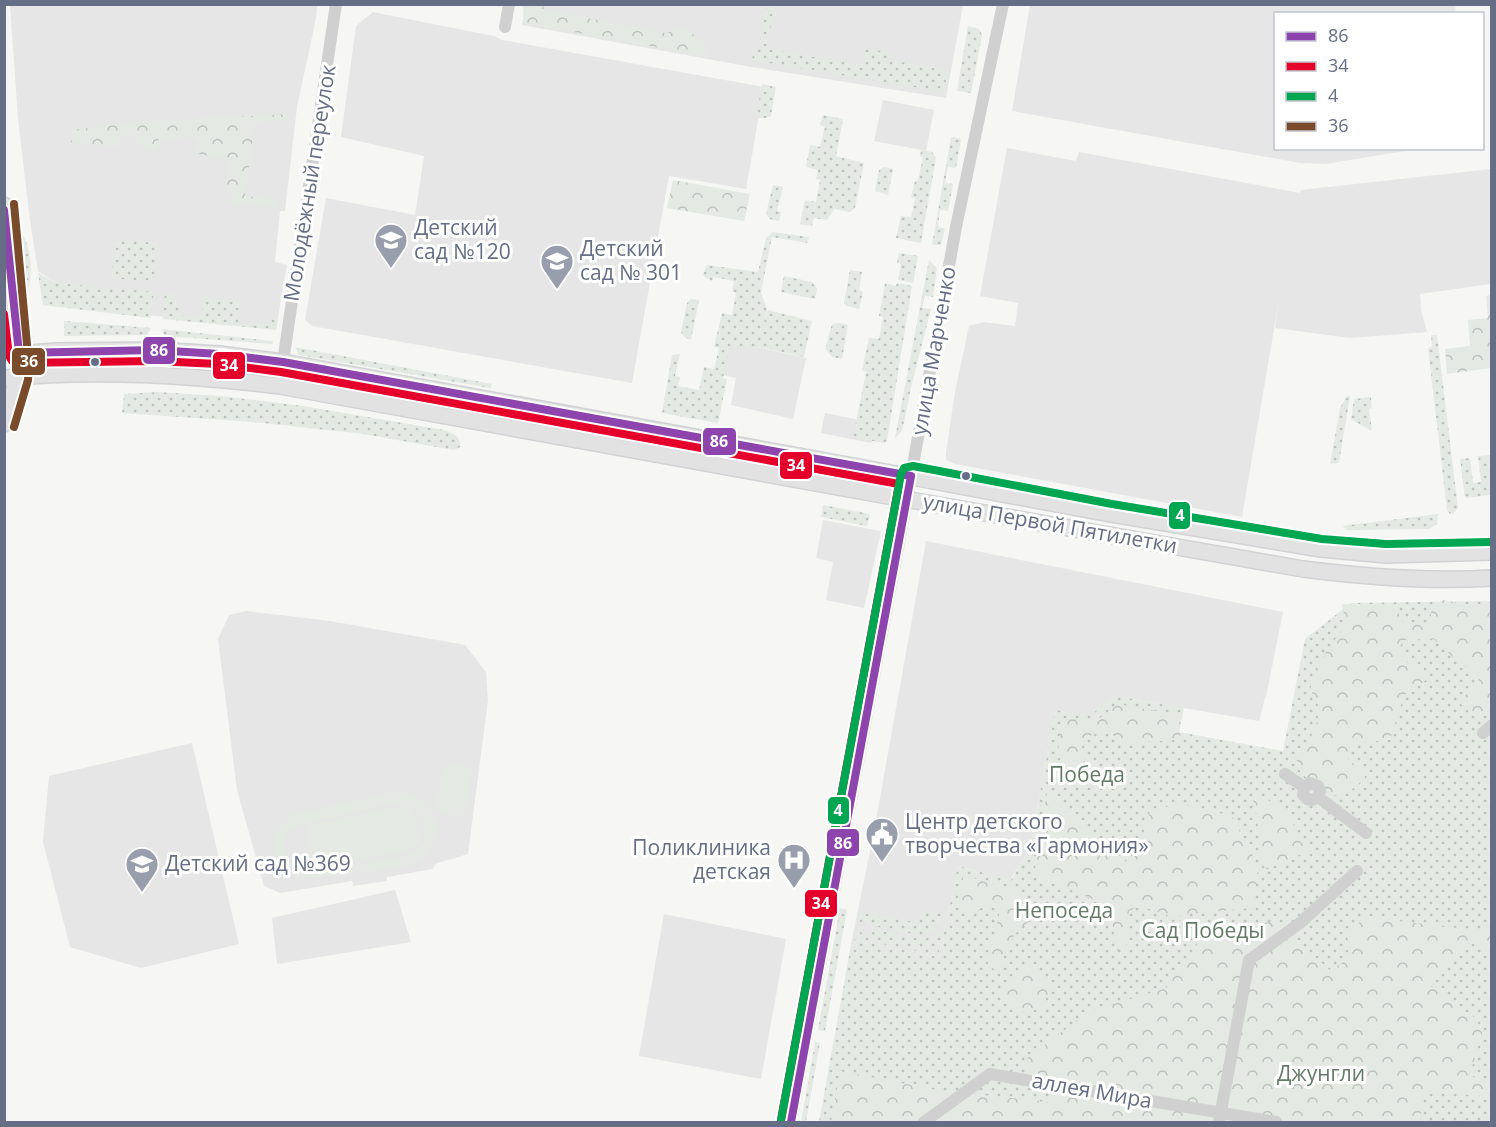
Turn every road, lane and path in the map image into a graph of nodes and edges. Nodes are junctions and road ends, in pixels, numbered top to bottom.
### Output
1 (336, 4) edge
2 (509, 4) edge
3 (1003, 4) edge
4 (505, 27) dead end
5 (4, 205) edge
6 (12, 354) edge
7 (283, 362) junction
8 (11, 377) edge
9 (4, 416) edge
10 (5, 423) edge
11 (911, 476) junction
12 (907, 500) junction
13 (1491, 552) edge
14 (1491, 578) edge
15 (1285, 774) dead end
16 (1366, 833) dead end
17 (1357, 871) dead end
18 (1220, 1118) edge
19 (791, 1122) edge
20 (924, 1122) edge
21 (1275, 1122) edge

1 - 7 street, Молодёжный переулок
2 - 4 street
3 - 11 street, улица Марченко
5 - 6 main road
6 - 7 main road, улица Первой Пятилетки
6 - 8 main road
7 - 11 main road, улица Первой Пятилетки
8 - 10 main road
8 - 12 main road, улица Первой Пятилетки
9 - 10 main road
11 - 12 main road, улица Марченко
11 - 13 main road, улица Первой Пятилетки
12 - 14 main road, улица Первой Пятилетки
12 - 19 street, улица Марченко
15 - 16 street
17 - 18 street
18 - 20 street, аллея Мира
18 - 21 street, аллея Мира

